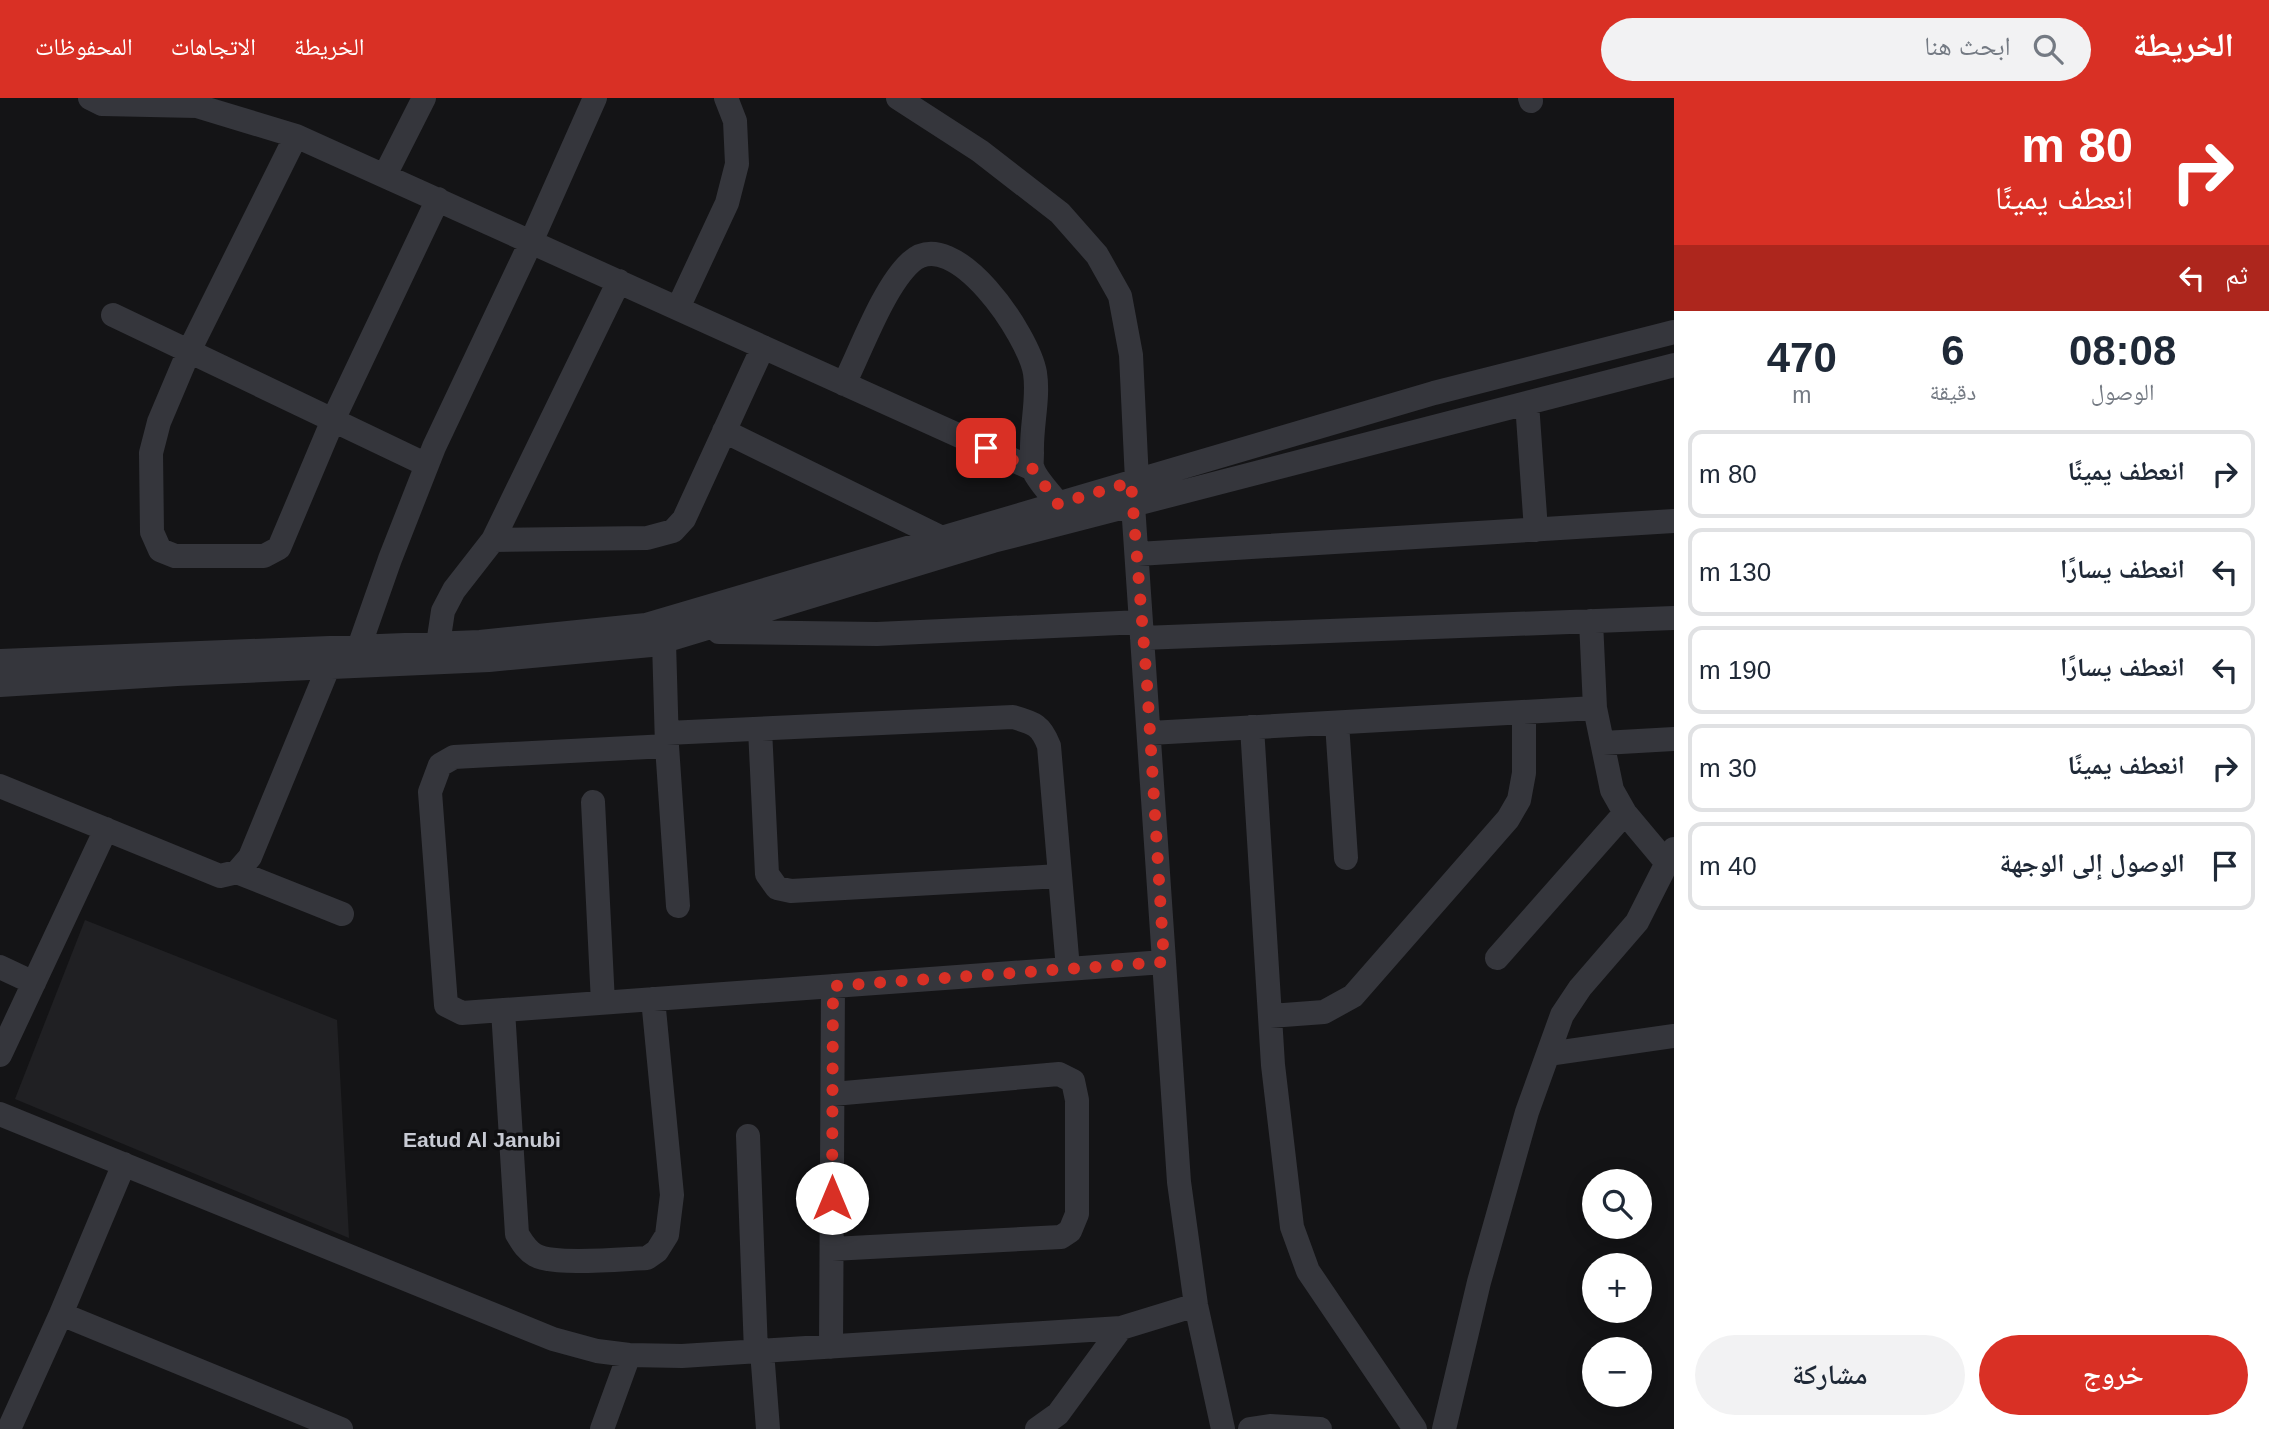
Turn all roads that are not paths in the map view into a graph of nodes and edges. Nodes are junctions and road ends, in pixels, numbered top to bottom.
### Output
1 (90, 98) edge
2 (424, 98) edge
3 (595, 98) edge
4 (726, 98) edge
5 (898, 98) edge
6 (296, 136) junction
7 (385, 175) junction
8 (438, 199) junction
9 (531, 242) junction
10 (619, 281) junction
11 (678, 308) junction
12 (113, 315) dead end
13 (1674, 332) edge
14 (762, 347) junction
15 (189, 351) junction
16 (1674, 365) edge
17 (844, 384) junction
18 (1527, 403) junction
19 (333, 420) junction
20 (724, 431) junction
21 (427, 465) junction
22 (1033, 469) junction
23 (1134, 489) junction
24 (1058, 504) junction
25 (1674, 521) edge
26 (1536, 530) junction
27 (942, 538) junction
28 (493, 540) junction
29 (1138, 554) junction
30 (1674, 618) edge
31 (1591, 621) junction
32 (1142, 630) junction
33 (697, 632) junction
34 (663, 642) junction
35 (438, 644) junction
36 (359, 647) junction
37 (0, 661) edge
38 (328, 668) junction
39 (0, 685) edge
40 (1595, 708) junction
41 (1524, 712) junction
42 (1337, 723) junction
43 (1252, 727) junction
44 (760, 729) junction
45 (1150, 733) junction
46 (667, 739) junction
47 (1674, 739) edge
48 (1602, 743) junction
49 (0, 786) edge
50 (593, 802) dead end
51 (1625, 813) junction
52 (106, 829) junction
53 (1346, 858) dead end
54 (1667, 870) edge
55 (237, 872) junction
56 (1060, 876) junction
57 (678, 906) dead end
58 (342, 914) dead end
59 (1497, 958) dead end
60 (1164, 962) junction
61 (0, 967) edge
62 (1068, 969) junction
63 (34, 983) junction
64 (833, 986) junction
65 (653, 999) junction
66 (603, 1003) junction
67 (503, 1010) junction
68 (1270, 1016) junction
69 (1674, 1036) edge
70 (1548, 1054) junction
71 (0, 1055) edge
72 (833, 1094) junction
73 (0, 1114) edge
74 (748, 1136) dead end
75 (124, 1164) junction
76 (832, 1249) junction
77 (1196, 1305) junction
78 (61, 1314) junction
79 (1121, 1328) junction
80 (831, 1347) junction
81 (759, 1351) junction
82 (629, 1355) junction
83 (9, 1429) edge
84 (341, 1429) edge
85 (602, 1429) edge
86 (768, 1429) edge
87 (1037, 1429) edge
88 (1223, 1429) edge
89 (1250, 1429) edge
90 (1321, 1429) edge
91 (1415, 1429) edge
92 (1444, 1429) edge

1 - 6 street
2 - 7 street
3 - 9 street
4 - 11 street
5 - 23 street
6 - 7 street
6 - 15 street
7 - 8 street
8 - 9 street
8 - 19 street
9 - 10 street
9 - 21 street
10 - 11 street
10 - 28 street
11 - 14 street
12 - 15 street
13 - 23 street
14 - 17 street
14 - 20 street
15 - 19 street
15 - 19 street
16 - 18 street
17 - 22 street
17 - 22 street
18 - 23 street
18 - 26 street
19 - 21 street
20 - 27 street
20 - 28 street
21 - 36 street
22 - 24 street
23 - 24 street
23 - 29 street
23 - 33 street
24 - 27 street
25 - 26 street
26 - 29 street
27 - 35 street
28 - 35 street
29 - 32 street
30 - 31 street
31 - 32 street
31 - 40 street
32 - 33 street
32 - 45 street
33 - 34 street
34 - 38 street
34 - 46 street
35 - 36 street
36 - 37 street
38 - 39 street
38 - 55 street
40 - 41 street
40 - 48 street
41 - 42 street
41 - 68 street
42 - 43 street
42 - 53 street
43 - 45 street
43 - 68 street
44 - 46 street
44 - 56 street
44 - 56 street
45 - 60 street
46 - 57 street
46 - 67 street
47 - 48 street
48 - 51 street
49 - 52 street
50 - 66 street
51 - 54 street
51 - 59 street
52 - 55 street
52 - 63 street
54 - 70 street
55 - 58 street
56 - 62 street
60 - 62 street
60 - 77 street
61 - 63 street
62 - 64 street
63 - 71 street
64 - 65 street
64 - 72 street
65 - 66 street
65 - 67 street
66 - 67 street
68 - 91 street
69 - 70 street
70 - 92 street
72 - 76 street
72 - 76 street
73 - 75 street
74 - 81 street
75 - 78 street
75 - 82 street
76 - 80 street
77 - 79 street
77 - 88 street
78 - 83 street
78 - 84 street
79 - 80 street
79 - 87 street
80 - 81 street
81 - 82 street
81 - 86 street
82 - 85 street
89 - 90 street

